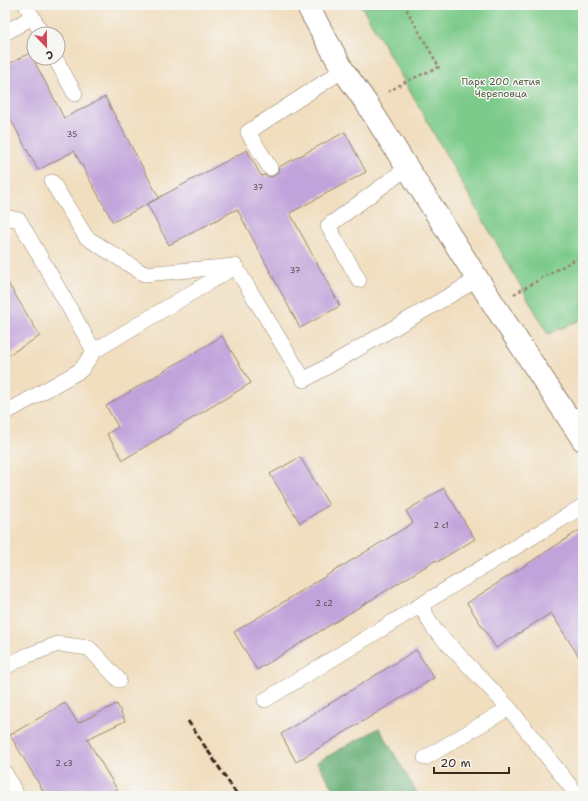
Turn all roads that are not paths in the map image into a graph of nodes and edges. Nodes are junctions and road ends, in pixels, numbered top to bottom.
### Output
1 (307, 5) edge
2 (29, 11) edge
3 (37, 26) edge
4 (5, 33) edge
5 (59, 66) edge
6 (343, 70) junction
7 (75, 94) dead end
8 (270, 168) dead end
9 (407, 168) junction
10 (52, 182) dead end
11 (5, 217) edge
12 (235, 266) junction
13 (478, 279) junction
14 (359, 280) dead end
15 (94, 351) junction
16 (5, 413) edge
17 (576, 416) edge
18 (583, 440) edge
19 (583, 506) edge
20 (421, 606) junction
21 (5, 667) edge
22 (118, 680) dead end
23 (265, 700) dead end
24 (509, 708) junction
25 (425, 758) dead end
26 (5, 773) edge
27 (17, 796) edge
28 (578, 796) edge

1 - 6 street
2 - 3 lane
2 - 4 lane
5 - 7 lane
6 - 8 lane
6 - 9 street
9 - 13 street
9 - 14 lane
10 - 12 lane
11 - 15 lane
12 - 13 lane
12 - 15 lane
13 - 17 street
15 - 16 lane
17 - 18 street
19 - 20 lane
20 - 23 lane
20 - 24 lane
21 - 22 lane
24 - 25 lane
24 - 28 lane
26 - 27 lane

